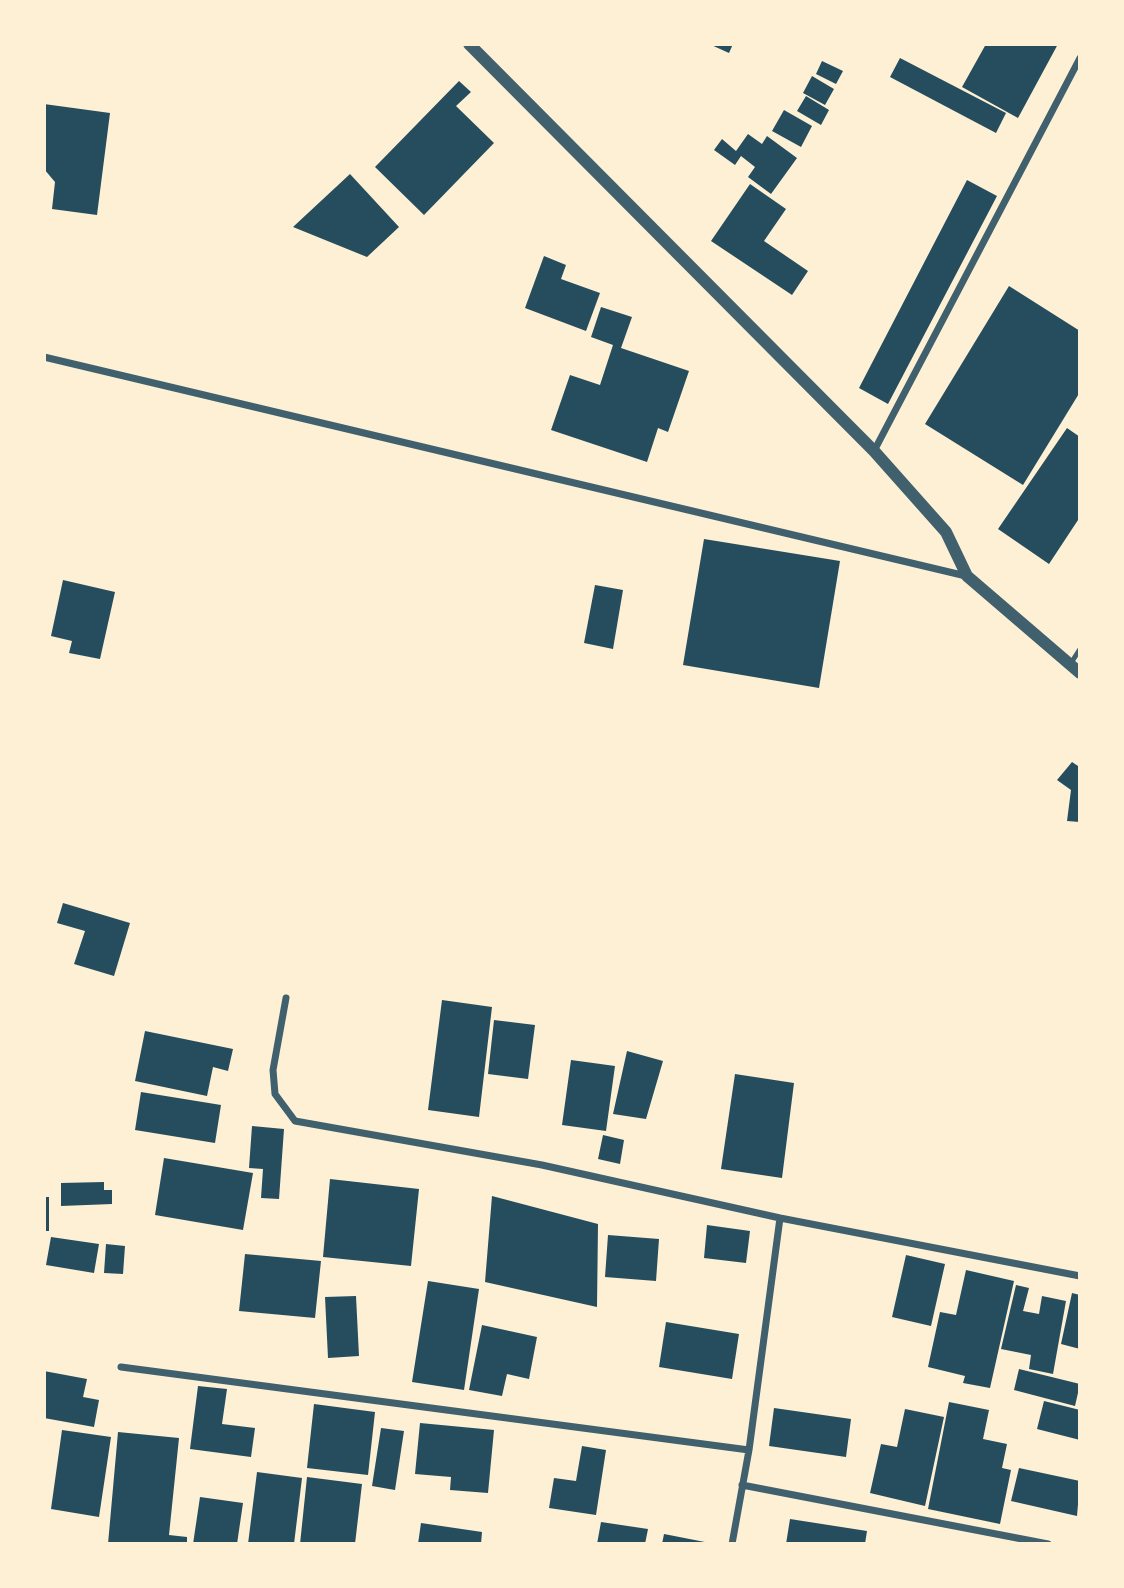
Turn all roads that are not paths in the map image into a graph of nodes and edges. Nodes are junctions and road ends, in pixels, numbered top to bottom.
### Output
1 (469, 44) edge
2 (1080, 58) edge
3 (44, 357) edge
4 (874, 451) junction
5 (967, 576) junction
6 (1080, 649) edge
7 (1076, 668) edge
8 (286, 998) dead end
9 (780, 1218) junction
10 (1080, 1276) edge
11 (121, 1367) dead end
12 (749, 1450) junction
13 (742, 1485) junction
14 (732, 1544) edge
15 (1048, 1544) edge

1 - 4 street
2 - 4 street
3 - 5 street
4 - 5 street
5 - 7 street
6 - 7 lane
8 - 9 street
9 - 10 street
9 - 12 street
11 - 12 street
12 - 13 street
13 - 14 street
13 - 15 street

